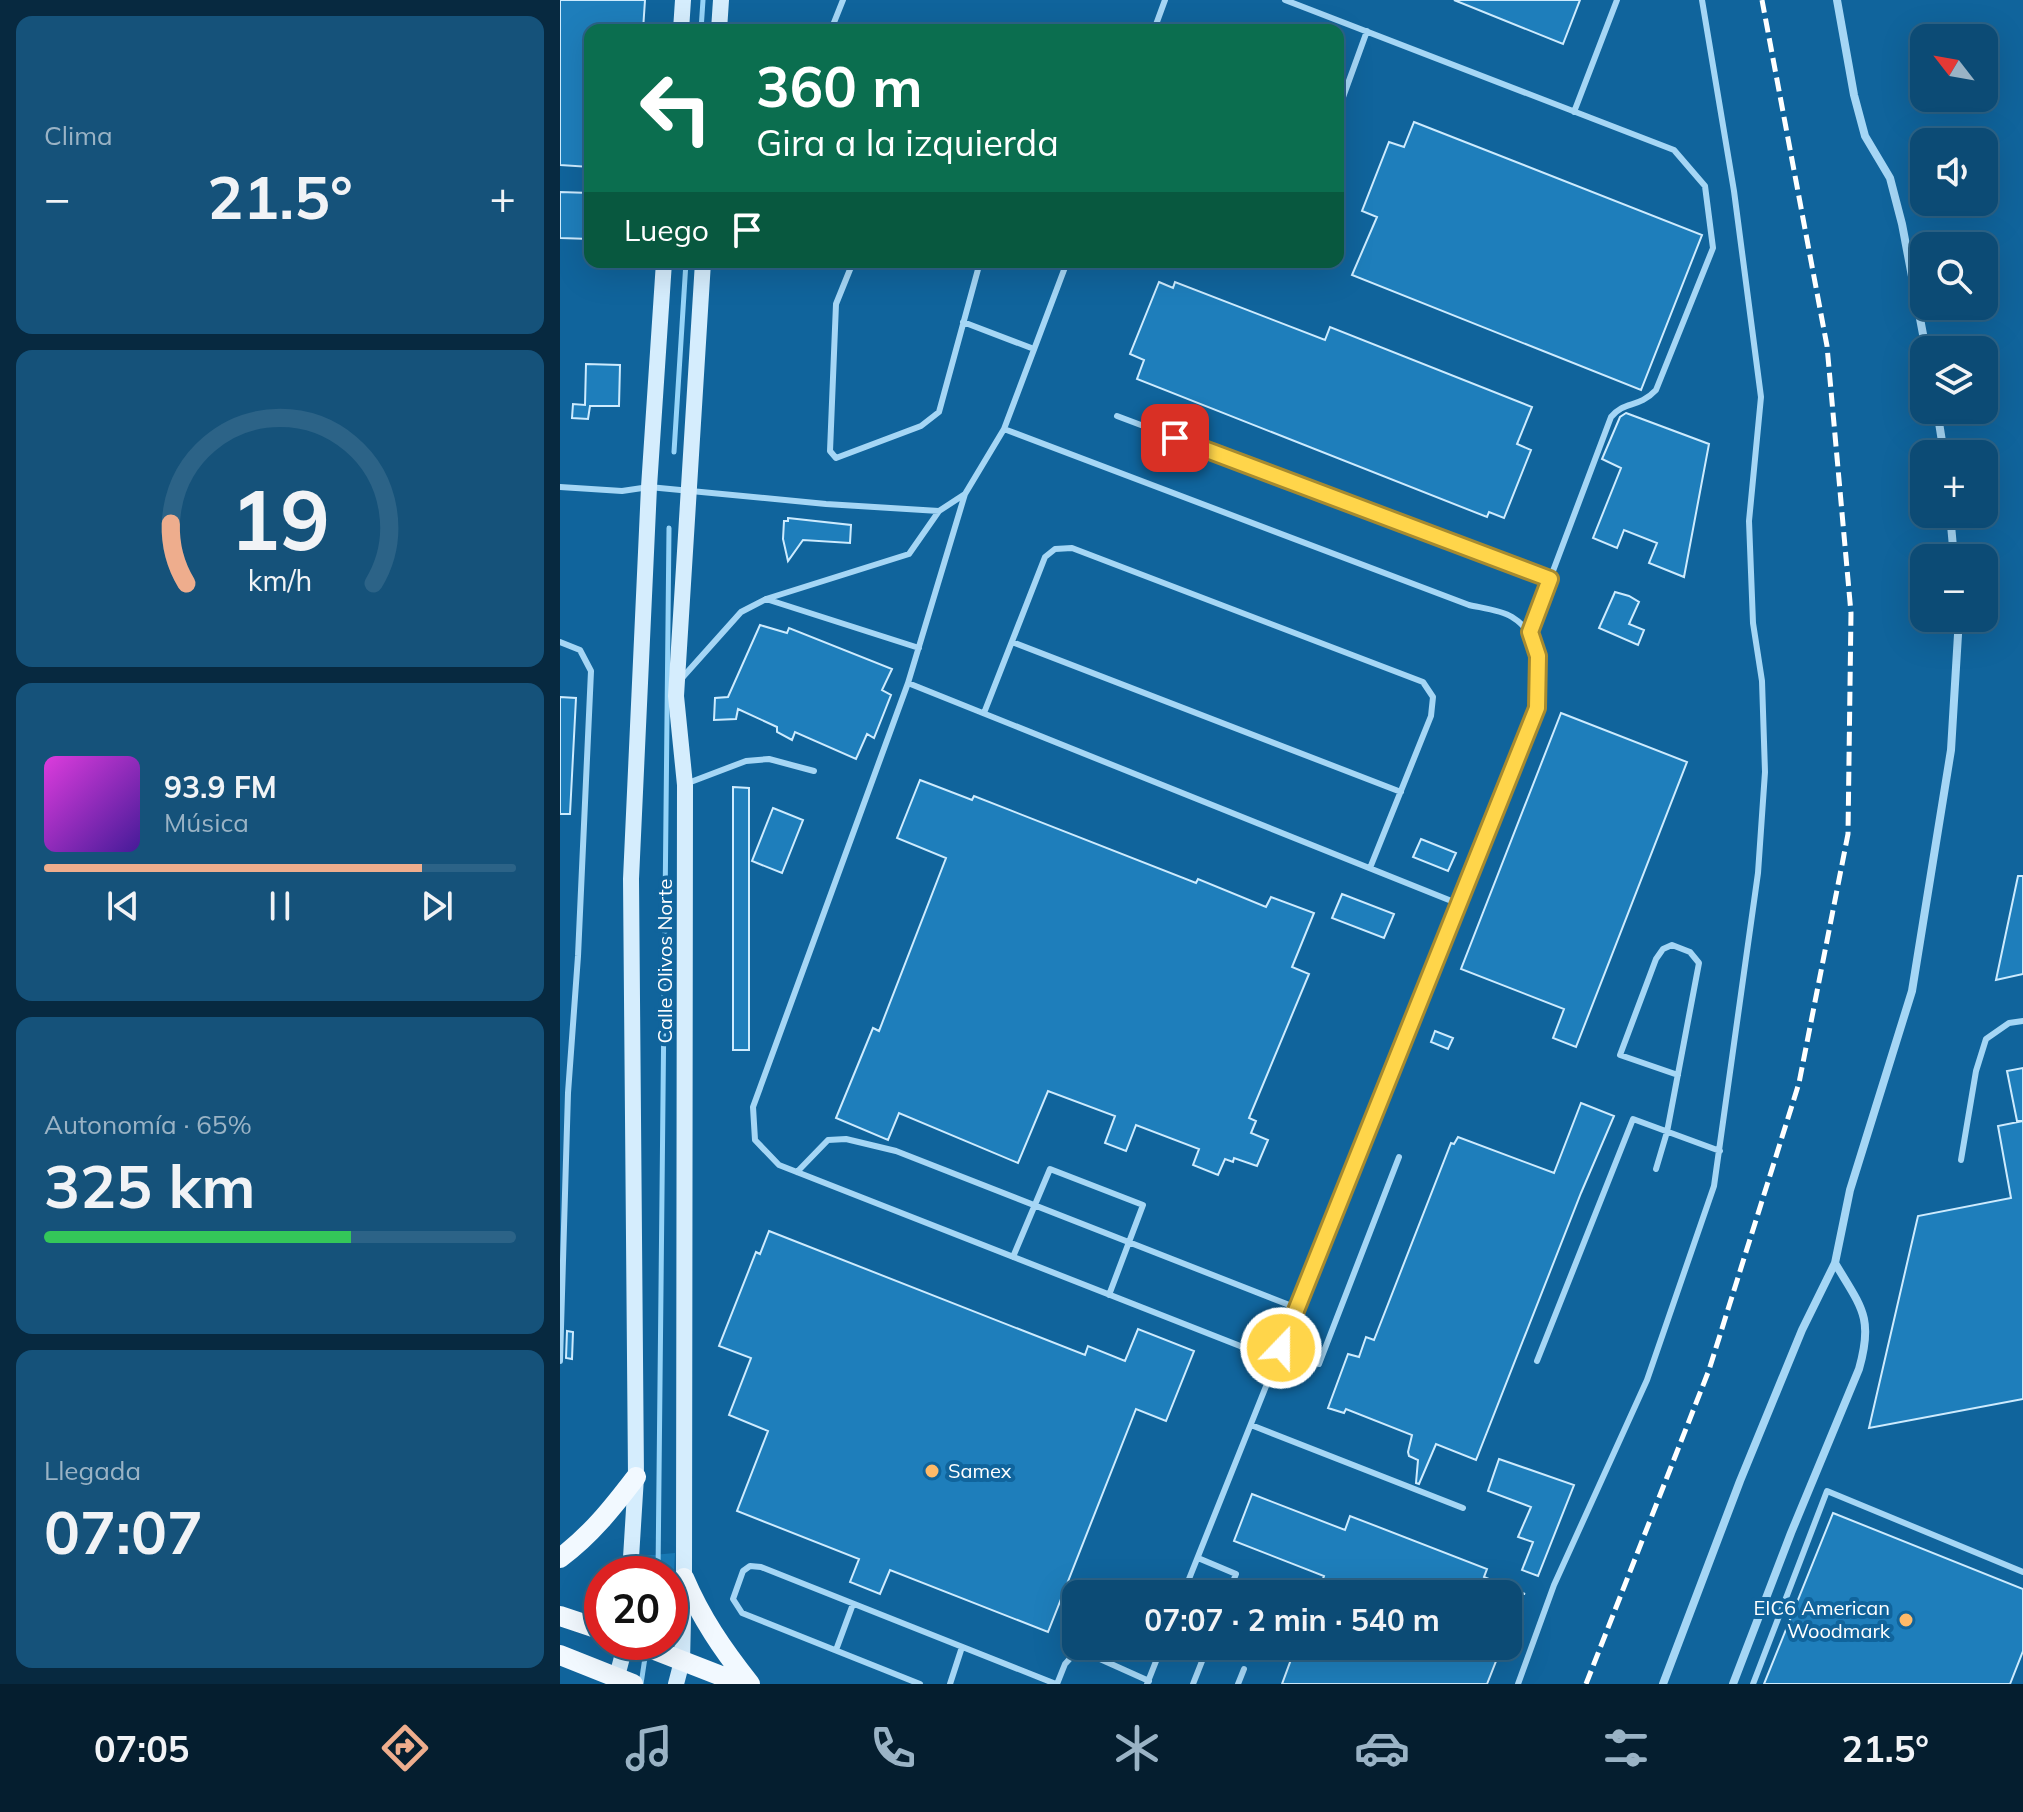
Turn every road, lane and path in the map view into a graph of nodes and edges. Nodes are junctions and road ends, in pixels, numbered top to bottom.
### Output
1 (683, 0) edge
2 (721, 0) edge
3 (843, 0) edge
4 (1165, 0) edge
5 (1285, 0) edge
6 (1617, 0) edge
7 (1702, 0) edge
8 (1837, 0) edge
9 (681, 24) edge
10 (719, 24) edge
11 (833, 24) edge
12 (1156, 24) edge
13 (1367, 31) junction
14 (1344, 94) edge
15 (1574, 112) junction
16 (664, 268) edge
17 (703, 268) edge
18 (851, 268) edge
19 (978, 268) edge
20 (1065, 268) edge
21 (963, 322) junction
22 (1923, 336) edge
23 (1034, 349) junction
24 (1117, 416) dead end
25 (1004, 429) junction
26 (560, 487) edge
27 (649, 487) junction
28 (688, 492) junction
29 (965, 494) junction
30 (939, 511) junction
31 (1550, 579) junction
32 (766, 599) junction
33 (1530, 632) junction
34 (1958, 632) edge
35 (560, 642) edge
36 (1012, 642) junction
37 (919, 648) junction
38 (908, 683) junction
39 (677, 684) junction
40 (984, 713) junction
41 (814, 771) dead end
42 (685, 785) junction
43 (1401, 792) junction
44 (1370, 868) junction
45 (1459, 904) junction
46 (2023, 1021) edge
47 (1678, 1075) junction
48 (1667, 1132) junction
49 (1720, 1151) junction
50 (1399, 1157) dead end
51 (1961, 1160) dead end
52 (1656, 1169) dead end
53 (797, 1172) junction
54 (1034, 1205) junction
55 (1129, 1242) junction
56 (1013, 1257) junction
57 (1835, 1263) junction
58 (1109, 1295) junction
59 (1297, 1308) junction
60 (1281, 1348) junction
61 (1276, 1360) junction
62 (560, 1361) edge
63 (1537, 1361) dead end
64 (1251, 1425) junction
65 (636, 1477) junction
66 (1463, 1508) dead end
67 (631, 1556) edge
68 (684, 1556) edge
69 (560, 1558) edge
70 (1198, 1558) junction
71 (2023, 1572) edge
72 (1189, 1580) edge
73 (1234, 1580) edge
74 (688, 1587) edge
75 (853, 1604) junction
76 (560, 1616) edge
77 (584, 1624) edge
78 (962, 1647) junction
79 (836, 1650) junction
80 (560, 1655) edge
81 (624, 1660) edge
82 (1157, 1660) edge
83 (1202, 1660) edge
84 (682, 1661) joint
85 (1244, 1669) dead end
86 (622, 1682) edge
87 (1148, 1682) edge
88 (676, 1684) edge
89 (742, 1684) edge
90 (750, 1684) edge
91 (920, 1684) edge
92 (950, 1684) edge
93 (1057, 1684) edge
94 (1193, 1684) edge
95 (1238, 1684) edge
96 (1518, 1684) edge
97 (1663, 1684) edge
98 (1733, 1684) edge
99 (1753, 1684) edge

1 - 9 main road
2 - 10 main road
3 - 11 lane
4 - 12 lane
5 - 13 lane
6 - 15 lane
7 - 49 lane
8 - 22 street
13 - 14 lane
13 - 15 lane
15 - 31 lane
16 - 27 main road, Calle Olivos Norte
17 - 28 main road, Calle Olivos Norte
18 - 21 lane
19 - 21 lane
20 - 23 lane
21 - 23 lane
23 - 25 lane
24 - 31 lane
25 - 29 lane
25 - 33 lane
26 - 27 lane
27 - 28 lane
27 - 65 main road, Calle Olivos Norte
28 - 30 lane
28 - 39 main road, Calle Olivos Norte
29 - 30 lane
29 - 37 lane
30 - 32 lane
31 - 33 lane
32 - 37 lane
32 - 39 lane
33 - 45 lane
34 - 57 street
35 - 62 lane
36 - 40 lane
36 - 43 lane
36 - 43 lane
37 - 38 lane
38 - 40 lane
38 - 53 lane
39 - 42 main road, Calle Olivos Norte
40 - 44 lane
41 - 42 lane
42 - 68 main road, Calle Olivos Norte
43 - 44 lane
44 - 45 lane
45 - 59 lane
46 - 51 lane
47 - 47 lane
47 - 48 lane
48 - 49 lane
48 - 52 lane
48 - 63 lane
49 - 96 lane
50 - 60 lane
53 - 54 lane
53 - 56 lane
54 - 55 lane
54 - 55 lane
54 - 56 lane
55 - 58 lane
55 - 59 lane
56 - 58 lane
57 - 97 street
57 - 98 street
58 - 61 lane
59 - 60 lane
60 - 61 lane
61 - 64 lane
64 - 66 lane
64 - 70 lane
65 - 67 main road, Calle Olivos Norte
65 - 69 main road
70 - 72 lane
70 - 73 lane
71 - 99 lane
74 - 90 main road
75 - 78 lane
75 - 79 lane
75 - 79 lane
76 - 77 main road
78 - 92 lane
78 - 93 lane
79 - 91 lane
80 - 86 main road
81 - 86 main road
82 - 87 lane
83 - 94 lane
84 - 88 main road, Calle Olivos Norte
84 - 89 main road
85 - 95 lane
87 - 93 lane

